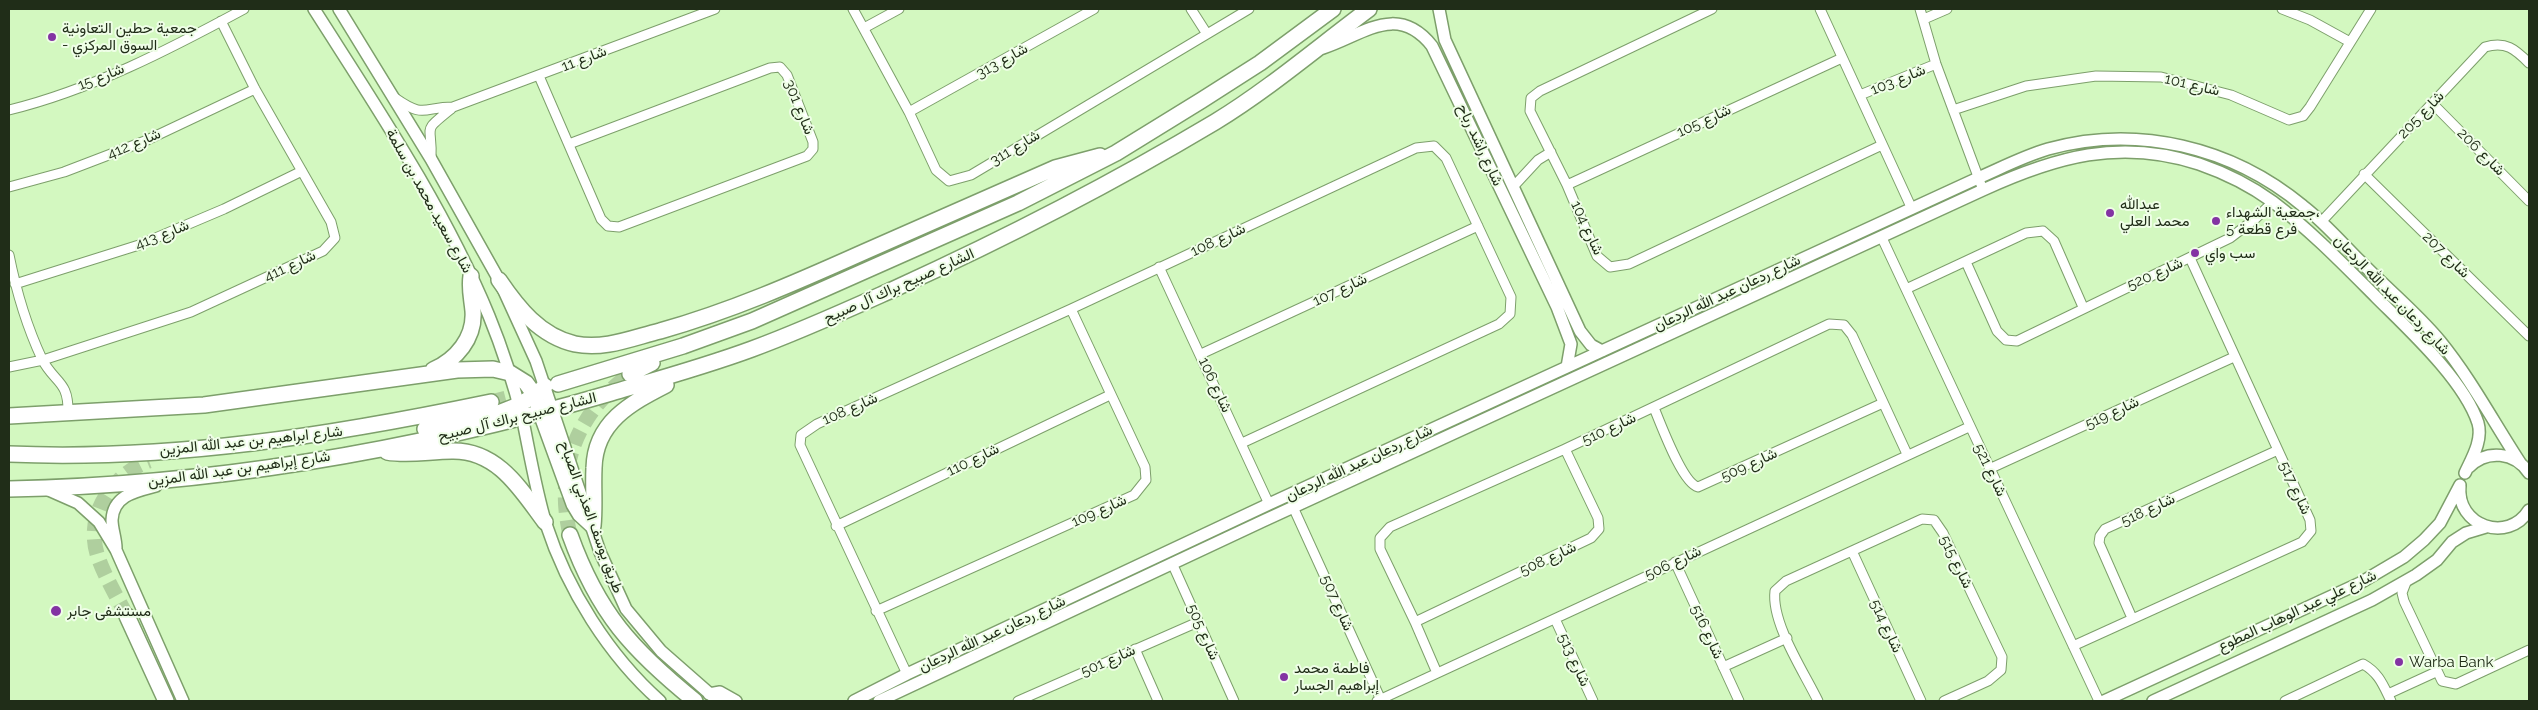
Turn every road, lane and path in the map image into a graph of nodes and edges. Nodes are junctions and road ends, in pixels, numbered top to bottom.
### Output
1 (244, 9) edge
2 (314, 9) edge
3 (339, 9) edge
4 (715, 9) edge
5 (853, 9) edge
6 (899, 9) edge
7 (1094, 9) edge
8 (1191, 9) edge
9 (1249, 9) edge
10 (1333, 9) edge
11 (1369, 9) edge
12 (1439, 9) edge
13 (1712, 9) edge
14 (1820, 9) edge
15 (1920, 9) edge
16 (1947, 9) edge
17 (2282, 9) edge
18 (2371, 9) edge
19 (692, 13) edge
20 (1924, 19) junction
21 (221, 21) junction
22 (864, 28) junction
23 (1207, 34) junction
24 (2350, 42) junction
25 (1312, 52) junction
26 (1842, 58) junction
27 (2529, 63) edge
28 (1936, 64) junction
29 (539, 76) junction
30 (255, 88) junction
31 (1860, 95) junction
32 (393, 97) junction
33 (2433, 104) junction
34 (453, 107) junction
35 (9, 110) edge
36 (1953, 110) junction
37 (909, 112) junction
38 (2085, 142) junction
39 (570, 144) junction
40 (1882, 145) junction
41 (1551, 152) junction
42 (1116, 153) junction
43 (2085, 154) junction
44 (431, 159) junction
45 (302, 171) junction
46 (2364, 174) junction
47 (1978, 178) junction
48 (1567, 185) junction
49 (9, 187) edge
50 (1513, 187) junction
51 (1983, 190) junction
52 (2529, 201) edge
53 (2273, 202) junction
54 (1912, 208) junction
55 (2321, 222) junction
56 (1478, 226) junction
57 (964, 228) junction
58 (1882, 238) junction
59 (9, 255) edge
60 (2190, 258) junction
61 (1966, 262) junction
62 (1159, 267) junction
63 (471, 276) junction
64 (499, 280) junction
65 (15, 284) junction
66 (1906, 289) junction
67 (2083, 307) junction
68 (1071, 309) junction
69 (1580, 331) junction
70 (1569, 336) junction
71 (2529, 336) edge
72 (1602, 350) junction
73 (1201, 354) junction
74 (2234, 357) junction
75 (43, 360) junction
76 (9, 367) edge
77 (1567, 367) junction
78 (693, 369) junction
79 (510, 373) junction
80 (422, 374) junction
81 (630, 374) tunnel mouth
82 (546, 388) junction
83 (1110, 395) junction
84 (491, 402) tunnel mouth
85 (1882, 403) junction
86 (1654, 408) junction
87 (520, 412) junction
88 (547, 412) junction
89 (68, 413) junction
90 (9, 416) edge
91 (1460, 417) junction
92 (1969, 427) junction
93 (1466, 428) junction
94 (1242, 443) junction
95 (378, 449) junction
96 (1388, 449) junction
97 (1565, 449) junction
98 (2278, 450) junction
99 (189, 451) junction
100 (9, 454) edge
101 (1907, 454) junction
102 (148, 461) tunnel mouth
103 (1394, 461) junction
104 (2521, 464) junction
105 (1989, 469) junction
106 (2465, 473) junction
107 (2529, 473) edge
108 (174, 480) junction
109 (2460, 485) junction
110 (44, 488) junction
111 (9, 489) edge
112 (1269, 504) junction
113 (1293, 507) junction
114 (2529, 510) edge
115 (546, 522) junction
116 (2529, 525) edge
117 (593, 526) junction
118 (836, 526) junction
119 (2486, 527) junction
120 (2505, 528) junction
121 (570, 535) tunnel mouth
122 (116, 550) junction
123 (1852, 551) junction
124 (1675, 562) junction
125 (1172, 563) junction
126 (2407, 580) junction
127 (1059, 602) junction
128 (876, 611) junction
129 (1064, 614) junction
130 (127, 616) tunnel mouth
131 (1555, 618) junction
132 (2132, 618) junction
133 (1198, 622) junction
134 (1415, 622) junction
135 (1787, 638) junction
136 (2073, 646) junction
137 (1135, 649) junction
138 (2529, 650) edge
139 (1724, 667) junction
140 (2436, 672) junction
141 (1437, 673) junction
142 (907, 674) junction
143 (714, 698) edge
144 (2389, 698) edge
145 (1379, 700) edge
146 (166, 701) edge
147 (183, 701) edge
148 (660, 701) edge
149 (695, 701) edge
150 (736, 701) edge
151 (854, 701) edge
152 (879, 701) edge
153 (1018, 701) edge
154 (1158, 701) edge
155 (1234, 701) edge
156 (1593, 701) edge
157 (1739, 701) edge
158 (1818, 701) edge
159 (1921, 701) edge
160 (1944, 701) edge
161 (2099, 701) edge
162 (2104, 701) edge
163 (2152, 701) edge
164 (2285, 701) edge

1 - 21 street, شارع 15
2 - 63 street, شارع سعيد محمد بن سلمة
3 - 32 street, شارع سعيد محمد بن سلمة
4 - 19 street, شارع 11
5 - 22 street, شارع 311
6 - 22 street
7 - 37 street, شارع 313
8 - 23 street
9 - 23 street, شارع 311
10 - 42 main road, الشارع صبيح براك آل صبيح
11 - 25 main road, الشارع صبيح براك آل صبيح
12 - 50 street, شارع راشد رباح
13 - 41 street, شارع 104
14 - 26 street
15 - 20 street
16 - 20 street
17 - 24 street
18 - 24 street, شارع 101
19 - 29 street, شارع 11
20 - 28 street
21 - 30 street, شارع 411
21 - 35 street, شارع 15
22 - 37 street, شارع 311
23 - 37 street, شارع 311
24 - 36 street, شارع 101
25 - 70 street, شارع راشد رباح
25 - 78 main road, الشارع صبيح براك آل صبيح
26 - 31 street
26 - 48 street, شارع 105
27 - 33 street, شارع 205
28 - 31 street, شارع 103
28 - 36 street
29 - 34 street, شارع 11
29 - 39 street, شارع 301
30 - 45 street, شارع 411
30 - 49 street, شارع 412
31 - 40 street
32 - 34 street, شارع 11
32 - 44 street, شارع سعيد محمد بن سلمة
33 - 46 street, شارع 205
33 - 52 street, شارع 206
34 - 44 street, شارع 11
36 - 47 street
38 - 43 street
38 - 47 street, شارع ردعان عبد الله الردعان
38 - 55 street, شارع ردعان عبد الله الردعان
39 - 39 street, شارع 301
40 - 48 street, شارع 104
40 - 54 street
41 - 48 street, شارع 104
41 - 50 street
42 - 57 main road, الشارع صبيح براك آل صبيح
42 - 64 main road
43 - 51 street, شارع ردعان عبد الله الردعان
43 - 53 street, شارع ردعان عبد الله الردعان
44 - 64 street, شارع سعيد محمد بن سلمة
45 - 65 street, شارع 413
45 - 75 street, شارع 411
46 - 55 street, شارع 205
46 - 71 street, شارع 207
47 - 51 street
47 - 54 street, شارع ردعان عبد الله الردعان
50 - 69 street, شارع راشد رباح
51 - 58 street, شارع ردعان عبد الله الردعان
53 - 60 street, شارع 520
53 - 106 street, شارع ردعان عبد الله الردعان
54 - 72 street, شارع ردعان عبد الله الردعان
55 - 104 street, شارع ردعان عبد الله الردعان
56 - 62 street, شارع 108
56 - 73 street, شارع 107
56 - 94 street, شارع 108
57 - 81 main road
57 - 82 main road, الشارع صبيح براك آل صبيح
58 - 66 street, شارع 521
58 - 93 street, شارع ردعان عبد الله الردعان
59 - 65 street
60 - 67 street, شارع 520
60 - 74 street, شارع 517
61 - 66 street
61 - 67 street
61 - 67 street, شارع 520
62 - 68 street, شارع 108
62 - 73 street, شارع 106
63 - 79 street, شارع سعيد محمد بن سلمة
63 - 80 main road
64 - 82 street, شارع سعيد محمد بن سلمة
65 - 75 street
66 - 92 street, شارع 521
68 - 83 street, شارع 109
68 - 118 street, شارع 108
69 - 70 street
69 - 72 street, شارع راشد رباح
70 - 77 street, شارع راشد رباح
72 - 77 street, شارع ردعان عبد الله الردعان
73 - 94 street, شارع 106
74 - 98 street, شارع 517
74 - 105 street, شارع 519
75 - 76 street, شارع 411
75 - 89 street
77 - 91 street, شارع ردعان عبد الله الردعان
78 - 88 main road, الشارع صبيح براك آل صبيح
78 - 117 main road
79 - 80 main road
79 - 82 main road
79 - 87 street, شارع سعيد محمد بن سلمة
80 - 89 main road
82 - 87 main road, الشارع صبيح براك آل صبيح
82 - 88 main road
83 - 118 street, شارع 110
83 - 128 street, شارع 109
84 - 99 main road, شارع ابراهيم بن عبد الله المزين
85 - 86 street, شارع 509
85 - 86 street, شارع 510
85 - 101 street, شارع 510
86 - 97 street, شارع 510
87 - 88 main road, الشارع صبيح براك آل صبيح
87 - 95 main road, الشارع صبيح براك آل صبيح
87 - 115 street
88 - 117 main road
89 - 90 main road
91 - 93 street
91 - 96 street, شارع ردعان عبد الله الردعان
92 - 101 street, شارع 506
92 - 105 street, شارع 521
93 - 103 street, شارع ردعان عبد الله الردعان
94 - 112 street, شارع 106
95 - 108 main road, شارع إبراهيم بن عبد الله المزين
95 - 115 main road
96 - 103 street
96 - 112 street, شارع ردعان عبد الله الردعان
97 - 134 street, شارع 508
97 - 134 street, شارع 510
98 - 132 street, شارع 518
98 - 132 street, شارع 517
99 - 100 main road, شارع ابراهيم بن عبد الله المزين
99 - 102 main road
101 - 124 street, شارع 506
103 - 113 street, شارع ردعان عبد الله الردعان
104 - 106 street
104 - 107 street, شارع ردعان عبد الله الردعان
105 - 136 street, شارع 521
106 - 109 street, شارع ردعان عبد الله الردعان
108 - 110 main road, شارع إبراهيم بن عبد الله المزين
108 - 122 street
109 - 119 street
109 - 162 street, شارع علي عبد الوهاب المطوع
110 - 111 main road, شارع إبراهيم بن عبد الله المزين
110 - 122 street
112 - 127 street, شارع ردعان عبد الله الردعان
113 - 125 street, شارع ردعان عبد الله الردعان
113 - 145 street, شارع 507
114 - 120 street
115 - 148 street
116 - 120 street
117 - 143 street, طريق يوسف العذبي الصباح
118 - 128 street, شارع 108
119 - 120 street
119 - 126 street, شارع علي عبد الوهاب المطوع
121 - 149 main road
122 - 147 street
123 - 135 street, شارع 515
123 - 159 street, شارع 514
123 - 160 street, شارع 515
124 - 131 street, شارع 506
124 - 139 street, شارع 516
125 - 129 street, شارع ردعان عبد الله الردعان
125 - 133 street, شارع 505
126 - 140 street
126 - 163 street, شارع علي عبد الوهاب المطوع
127 - 129 street
127 - 142 street, شارع ردعان عبد الله الردعان
128 - 142 street, شارع 108
129 - 152 street, شارع ردعان عبد الله الردعان
130 - 146 main road
131 - 141 street, شارع 506
131 - 156 street, شارع 513
132 - 136 street, شارع 517
133 - 137 street, شارع 501
133 - 155 street, شارع 505
134 - 141 street, شارع 510
135 - 139 street
135 - 158 street, شارع 515
136 - 161 street, شارع 521
137 - 153 street, شارع 501
137 - 154 street
138 - 140 street
139 - 157 street, شارع 516
140 - 144 street
141 - 145 street, شارع 506
142 - 151 street, شارع ردعان عبد الله الردعان
143 - 150 street
144 - 164 street

